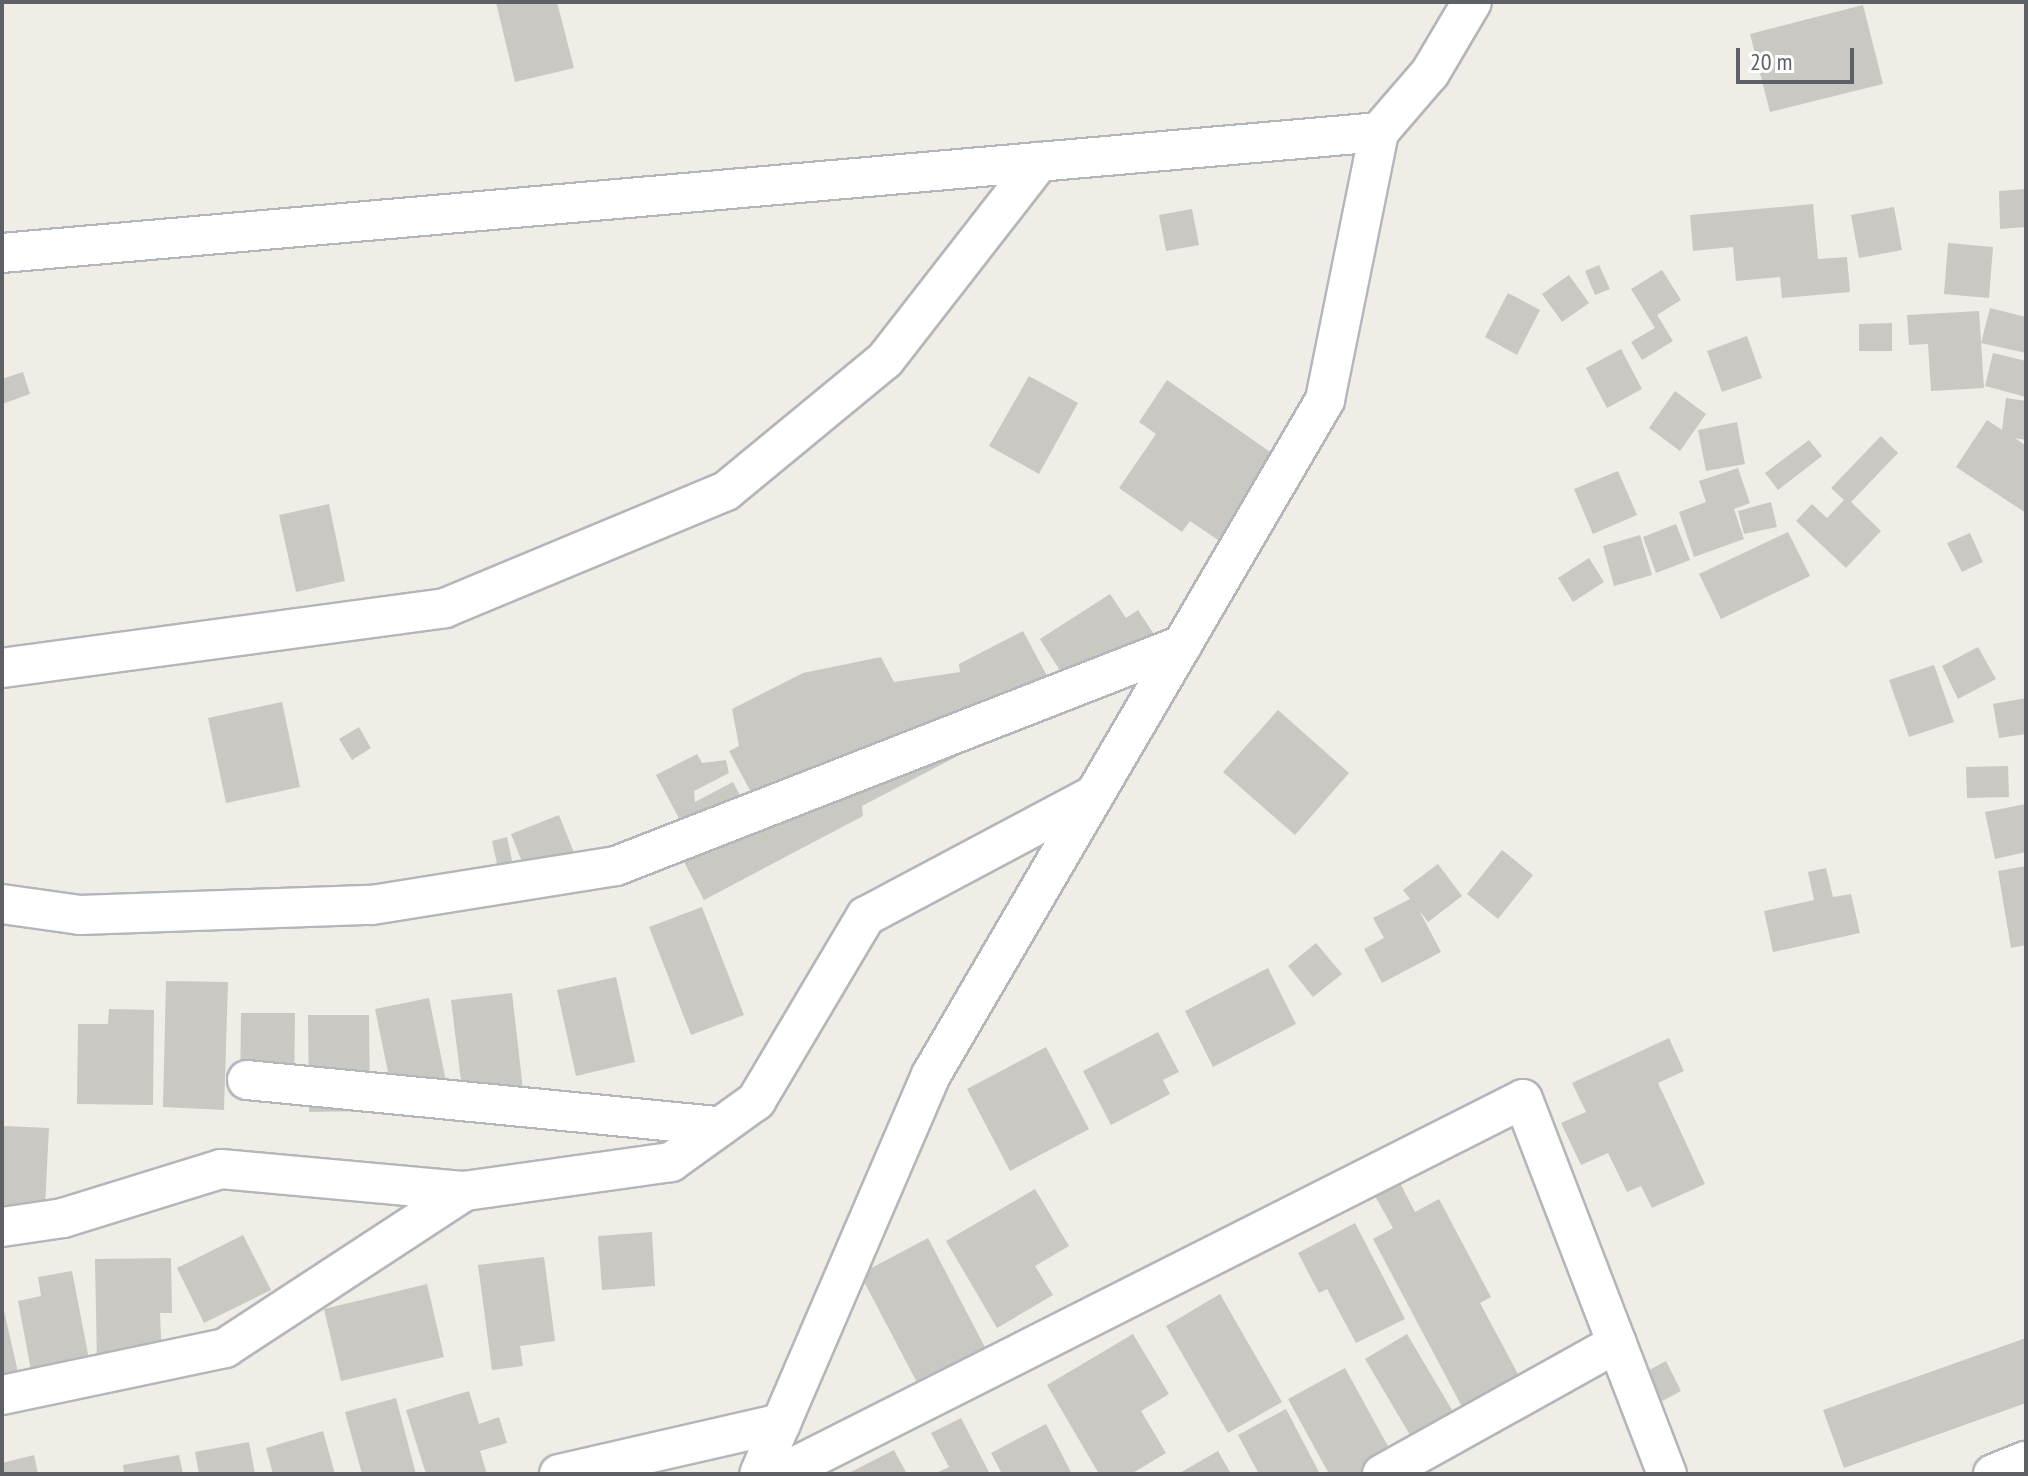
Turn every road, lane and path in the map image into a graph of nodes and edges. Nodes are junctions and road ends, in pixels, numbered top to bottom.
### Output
1 (1472, 2) edge
2 (1379, 132) junction
3 (1039, 162) junction
4 (2, 253) edge
5 (1182, 645) junction
6 (2, 668) edge
7 (1095, 794) junction
8 (2, 904) edge
9 (247, 1080) dead end
10 (720, 1126) junction
11 (465, 1191) junction
12 (2, 1227) edge
13 (1617, 1343) junction
14 (2, 1395) edge
15 (781, 1423) junction
16 (2026, 1461) edge
17 (559, 1474) edge
18 (759, 1474) edge
19 (780, 1474) edge
20 (1382, 1474) edge
21 (1667, 1474) edge
22 (1993, 1474) edge

1 - 2 street
2 - 3 street
2 - 5 street
3 - 4 street
3 - 6 street
5 - 7 street
5 - 8 street
7 - 10 street
7 - 15 street
9 - 10 street
10 - 11 street
11 - 12 street
11 - 14 street
13 - 19 street
13 - 20 street
13 - 21 street
15 - 17 street
15 - 18 street
16 - 22 street

